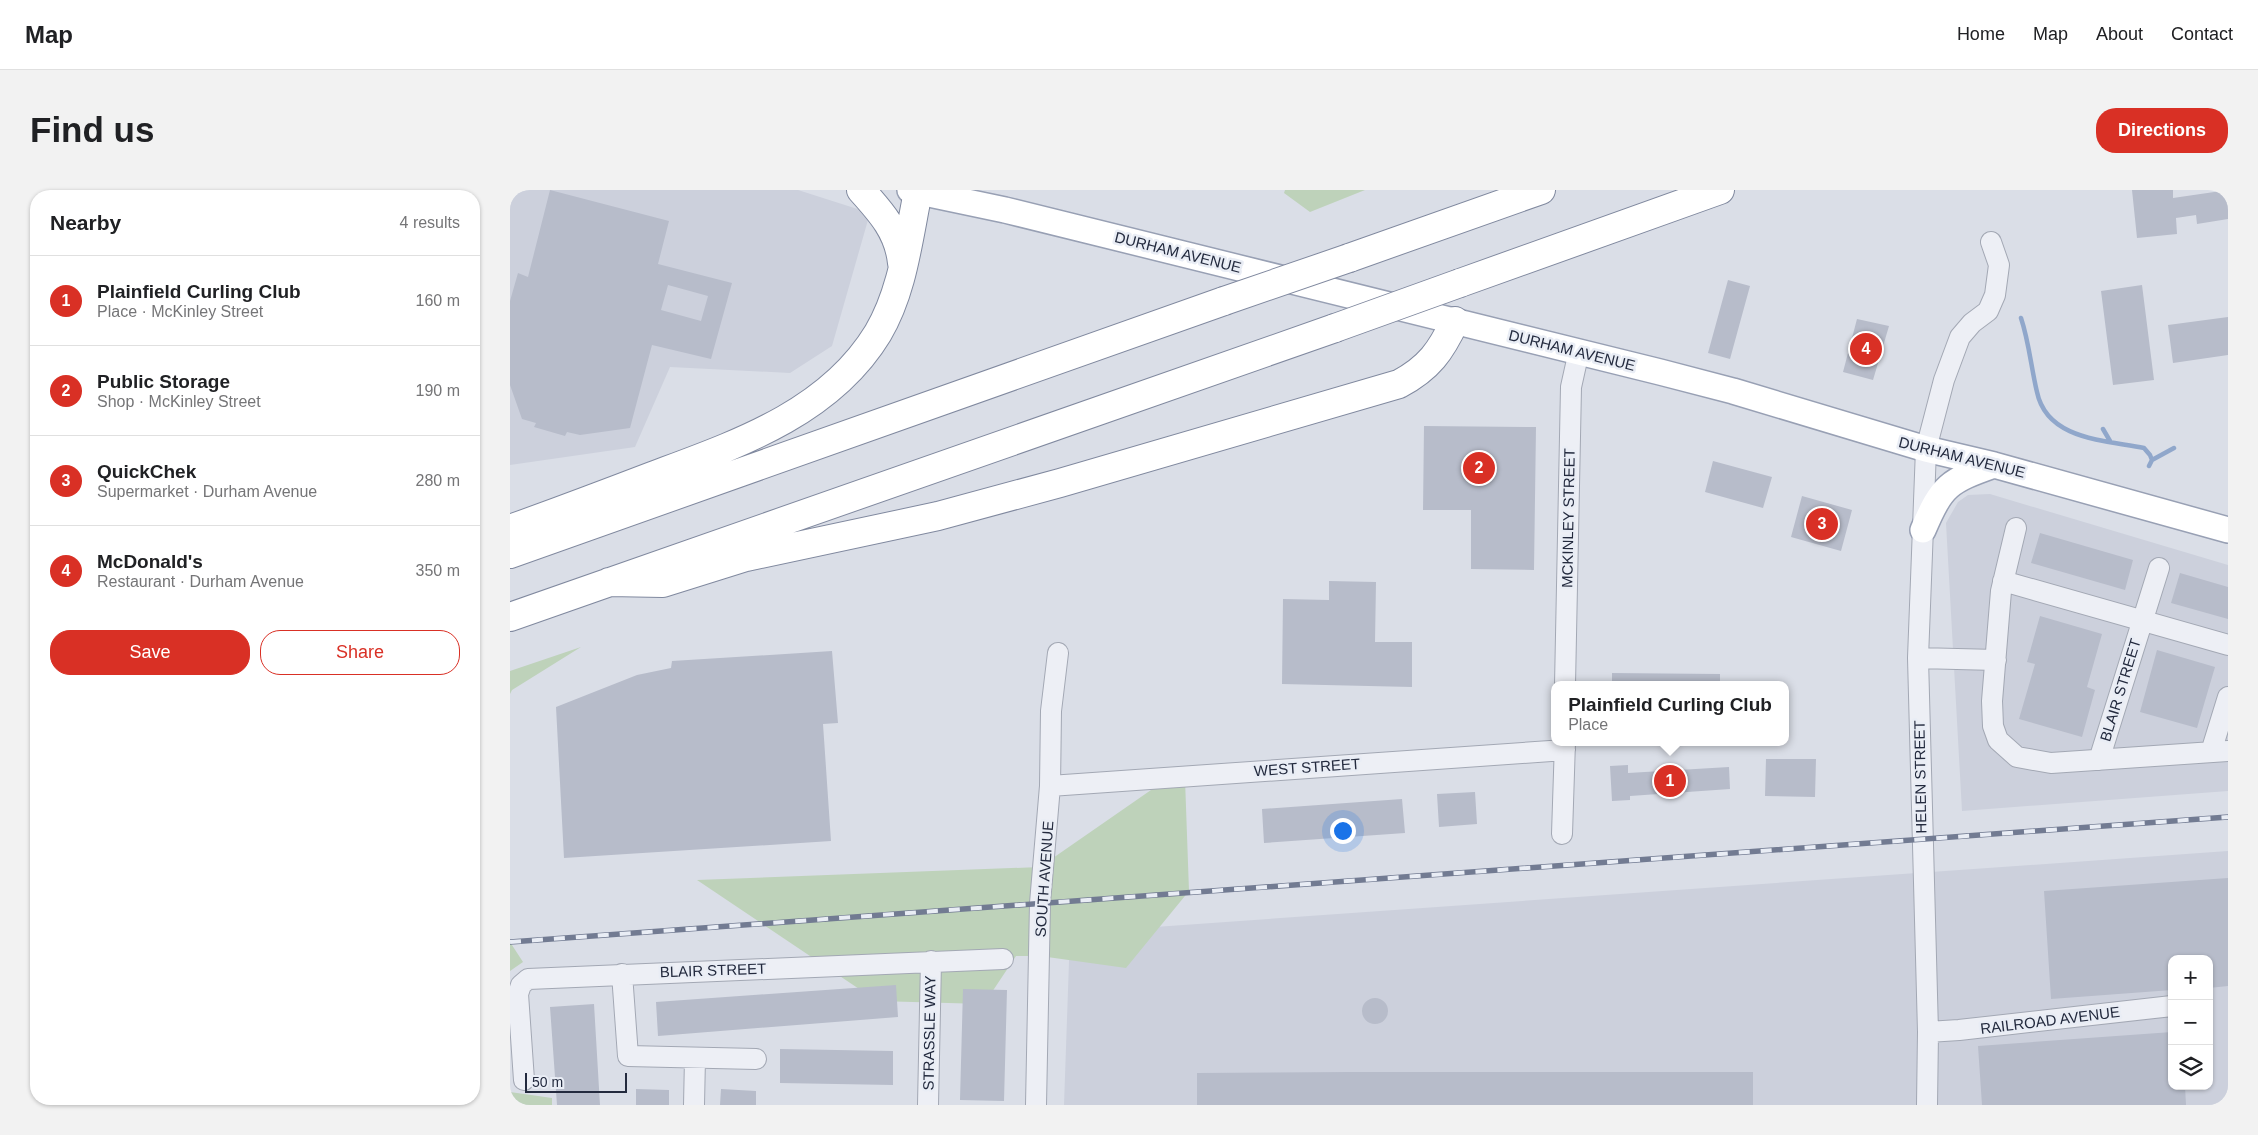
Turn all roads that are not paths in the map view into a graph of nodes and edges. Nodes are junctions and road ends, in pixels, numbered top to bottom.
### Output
1 (861, 190) edge
2 (920, 190) edge
3 (989, 190) edge
4 (1541, 190) edge
5 (1720, 190) edge
6 (1005, 210) junction
7 (1991, 242) dead end
8 (903, 267) junction
9 (1455, 320) junction
10 (1579, 351) junction
11 (1926, 449) junction
12 (1994, 465) junction
13 (2016, 528) dead end
14 (510, 529) edge
15 (1923, 530) junction
16 (2228, 530) edge
17 (510, 554) edge
18 (2159, 568) dead end
19 (2003, 581) junction
20 (609, 582) junction
21 (510, 618) edge
22 (2142, 620) junction
23 (2228, 645) edge
24 (1058, 653) dead end
25 (1918, 658) junction
26 (1996, 660) junction
27 (1565, 681) edge
28 (2228, 698) edge
29 (1565, 746) edge
30 (2219, 751) edge
31 (2099, 760) junction
32 (1050, 786) junction
33 (1562, 834) dead end
34 (1002, 959) dead end
35 (931, 961) junction
36 (622, 974) junction
37 (2168, 1006) edge
38 (1928, 1032) junction
39 (695, 1058) junction
40 (756, 1059) dead end
41 (524, 1080) dead end
42 (694, 1105) edge
43 (928, 1105) edge
44 (1036, 1105) edge
45 (1927, 1105) edge

1 - 8 highway
2 - 6 main road, DURHAM AVENUE
2 - 8 highway
3 - 6 main road
4 - 17 highway, bridge
5 - 20 highway, bridge
6 - 9 main road, DURHAM AVENUE
7 - 11 street, HELEN STREET
8 - 14 highway
9 - 10 main road, DURHAM AVENUE
9 - 20 highway
10 - 11 main road, DURHAM AVENUE
10 - 27 street, MCKINLEY STREET
11 - 12 main road, DURHAM AVENUE
11 - 15 street, HELEN STREET
12 - 15 main road
12 - 16 main road, DURHAM AVENUE
13 - 19 street, BLAIR STREET
15 - 25 street, HELEN STREET
18 - 22 street, BLAIR STREET
19 - 22 street, BLAIR STREET
19 - 26 street, BLAIR STREET
20 - 21 highway
22 - 23 street, BLAIR STREET
22 - 31 street, BLAIR STREET
24 - 32 street, SOUTH AVENUE
25 - 26 street
25 - 38 street, HELEN STREET
26 - 31 street, BLAIR STREET
28 - 30 street, BLAIR STREET
29 - 32 street, WEST STREET
29 - 33 street
30 - 31 street, BLAIR STREET
32 - 44 street, SOUTH AVENUE
34 - 35 street, BLAIR STREET
35 - 36 street, BLAIR STREET
35 - 43 street, STRASSLE WAY
36 - 39 street
36 - 41 street, BLAIR STREET
37 - 38 street, RAILROAD AVENUE
38 - 45 street, HELEN STREET
39 - 40 street
39 - 42 street

